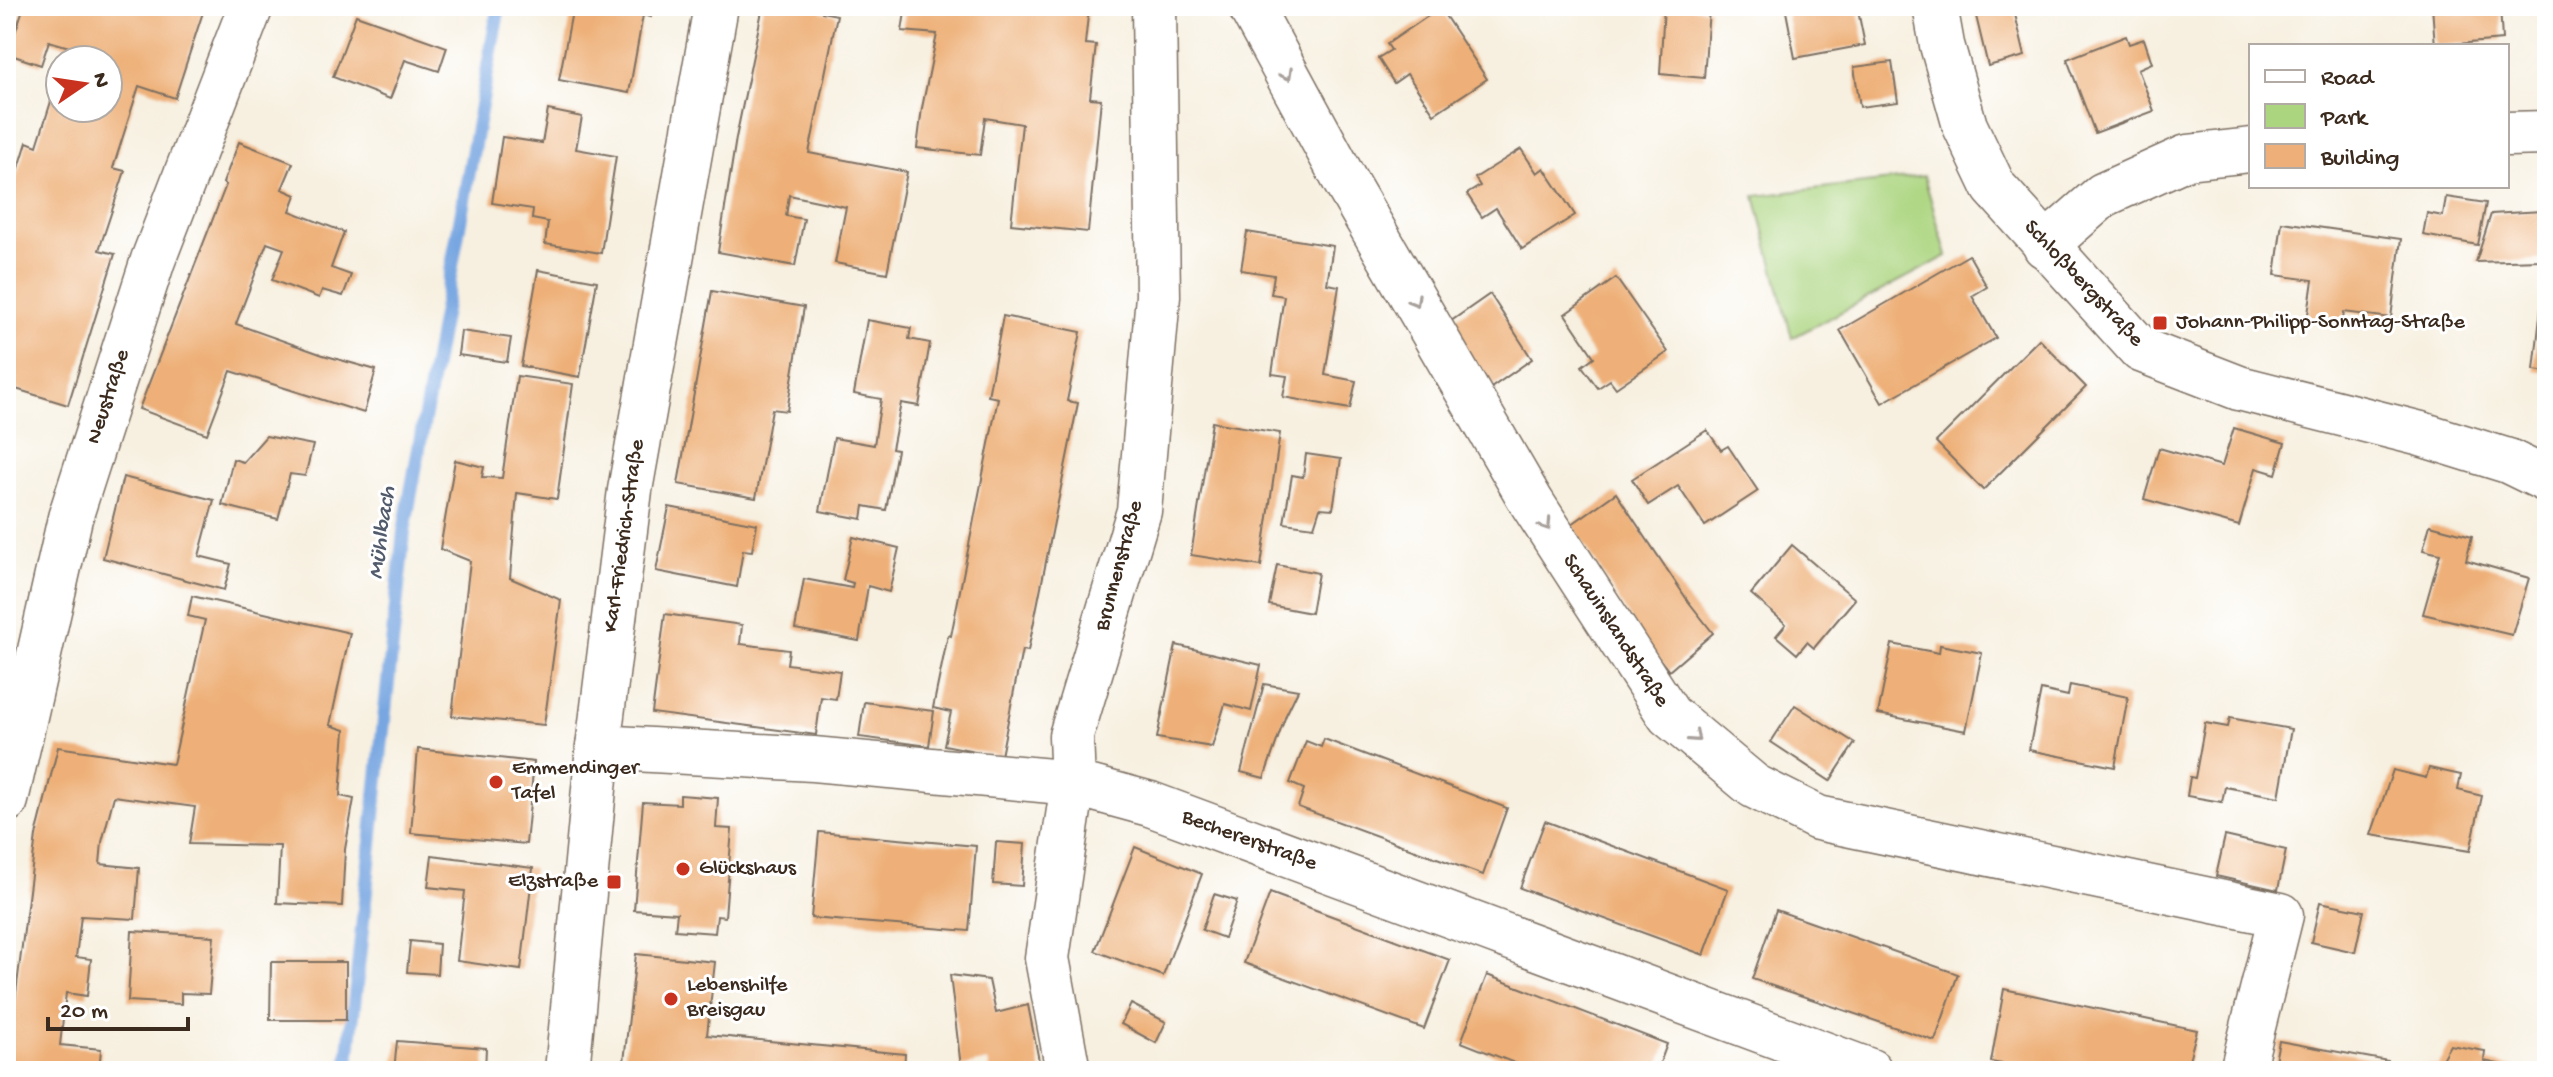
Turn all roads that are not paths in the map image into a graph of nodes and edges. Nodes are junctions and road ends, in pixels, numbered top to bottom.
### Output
1 (251, 6) edge
2 (716, 6) edge
3 (1154, 6) edge
4 (1250, 6) edge
5 (1935, 6) edge
6 (2547, 133) edge
7 (2509, 134) edge
8 (2249, 150) edge
9 (2045, 246) junction
10 (2547, 480) edge
11 (598, 747) junction
12 (1073, 783) junction
13 (6, 800) edge
14 (567, 1071) edge
15 (1068, 1071) edge
16 (1870, 1071) edge
17 (2242, 1071) edge

1 - 13 street, Neustraße
2 - 11 street, Karl-Friedrich-Straße
3 - 12 street, Brunnenstraße
4 -> 17 street, Schauinslandstraße
5 - 9 street, Schloßbergstraße
6 - 7 street
8 - 9 street
9 - 10 street, Schloßbergstraße
11 - 12 street, Bechererstraße
11 - 14 street, Karl-Friedrich-Straße
12 - 15 street, Brunnenstraße
12 - 16 street, Bechererstraße

